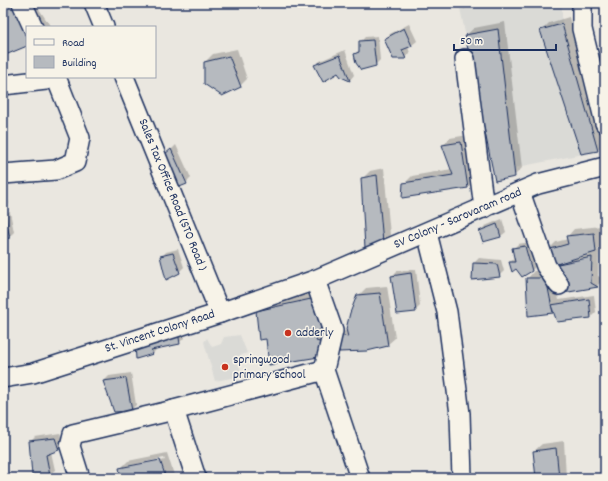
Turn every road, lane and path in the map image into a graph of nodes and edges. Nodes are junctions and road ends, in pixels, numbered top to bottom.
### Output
1 (22, 3) edge
2 (94, 3) edge
3 (582, 3) edge
4 (33, 26) edge
5 (104, 26) edge
6 (465, 59) dead end
7 (51, 78) edge
8 (54, 78) edge
9 (124, 78) edge
10 (3, 85) edge
11 (605, 123) edge
12 (605, 167) edge
13 (3, 174) edge
14 (520, 192) junction
15 (484, 208) junction
16 (427, 233) junction
17 (315, 280) junction
18 (559, 285) dead end
19 (220, 313) junction
20 (324, 370) junction
21 (3, 378) edge
22 (174, 410) junction
23 (80, 478) edge
24 (196, 478) edge
25 (360, 478) edge
26 (462, 478) edge

1 - 4 street
2 - 5 street
3 - 11 street
6 - 15 street
7 - 10 street
8 - 13 street
9 - 19 street, Sales Tax Office Road (STO Road )
12 - 14 street, SV Colony - Sarovaram road
14 - 15 street, SV Colony - Sarovaram road
14 - 18 street
15 - 16 street, SV Colony - Sarovaram road
16 - 17 street, SV Colony - Sarovaram road
16 - 26 street
17 - 19 street, St. Vincent Colony Road
17 - 20 street
19 - 21 street, St. Vincent Colony Road
20 - 22 street
20 - 25 street
22 - 23 street
22 - 24 street

